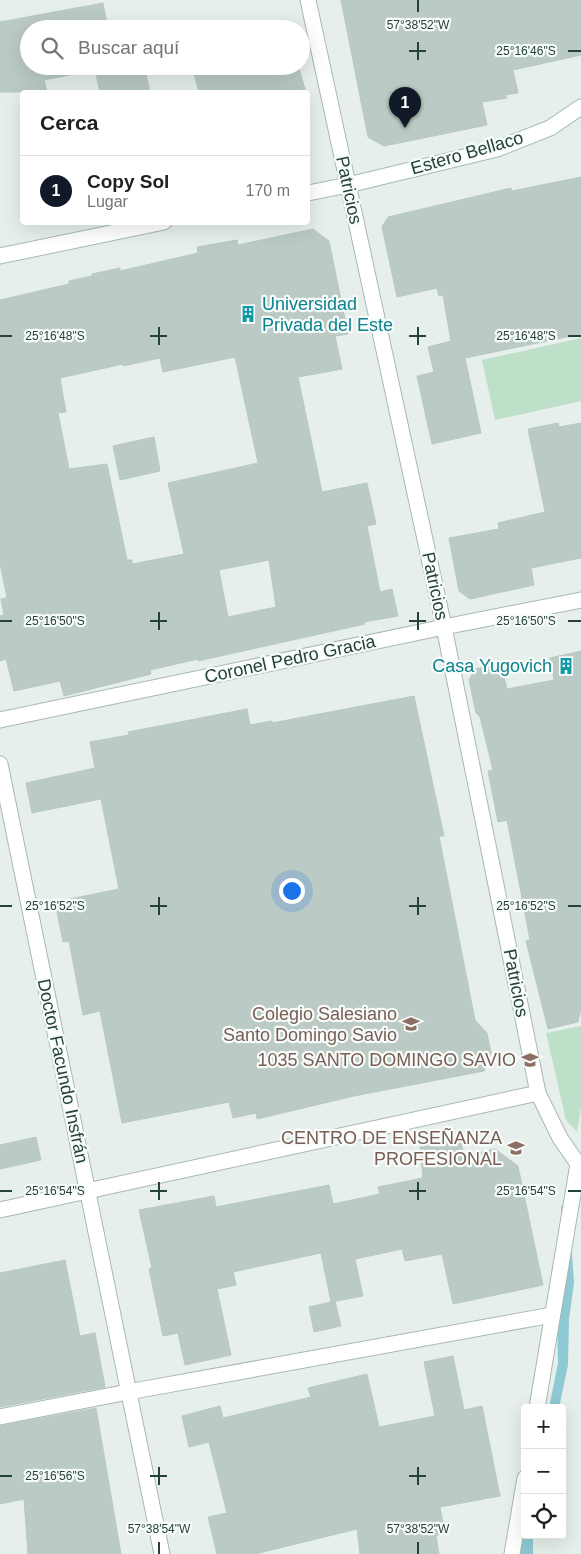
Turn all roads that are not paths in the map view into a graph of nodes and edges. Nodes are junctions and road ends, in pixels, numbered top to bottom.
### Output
1 (308, 0) edge
2 (581, 107) edge
3 (348, 185) junction
4 (310, 193) edge
5 (150, 225) edge
6 (0, 256) edge
7 (581, 600) edge
8 (444, 627) junction
9 (0, 720) edge
10 (0, 764) edge
11 (538, 1093) junction
12 (580, 1165) edge
13 (88, 1192) junction
14 (0, 1210) edge
15 (552, 1315) junction
16 (128, 1392) junction
17 (538, 1404) edge
18 (0, 1417) edge
19 (522, 1494) edge
20 (162, 1554) edge
21 (512, 1554) edge

1 - 3 street, Patricios
2 - 3 street, Estero Bellaco
3 - 4 street, Estero Bellaco
3 - 8 street, Patricios
5 - 6 street
7 - 8 street, Coronel Pedro Gracia
8 - 9 street, Coronel Pedro Gracia
8 - 11 street, Patricios
10 - 13 street, Doctor Facundo Insfrán
11 - 12 street, Patricios
11 - 13 street
12 - 15 street
13 - 14 street
13 - 16 street, Doctor Facundo Insfrán
15 - 16 street
15 - 17 street
16 - 18 street
16 - 20 street, Doctor Facundo Insfrán
19 - 21 street

